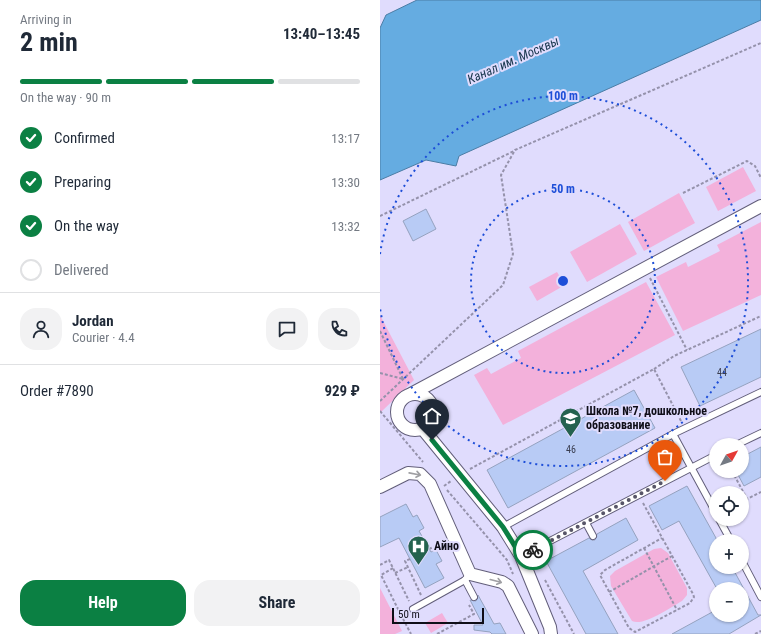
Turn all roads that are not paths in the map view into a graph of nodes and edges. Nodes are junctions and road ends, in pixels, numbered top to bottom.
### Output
1 (761, 206) edge
2 (761, 392) edge
3 (411, 394) junction
4 (422, 428) junction
5 (761, 433) edge
6 (673, 434) junction
7 (749, 439) edge
8 (709, 458) edge
9 (692, 467) junction
10 (380, 487) edge
11 (709, 500) edge
12 (586, 522) junction
13 (503, 527) junction
14 (593, 536) dead end
15 (521, 556) junction
16 (749, 574) edge
17 (468, 577) junction
18 (473, 595) road end
19 (761, 597) edge
20 (413, 609) road end
21 (532, 634) edge
22 (551, 634) edge

1 - 3 street
2 - 6 lane
3 - 4 street
3 - 4 street
4 - 13 street
5 - 7 lane
6 - 9 lane
6 - 13 lane
8 - 9 lane
9 - 11 lane
9 - 12 lane
10 -> 17 street
12 - 14 lane
12 - 15 lane
13 - 15 street
15 - 22 street
16 - 19 lane
17 - 18 lane
17 - 20 lane
17 -> 21 street

